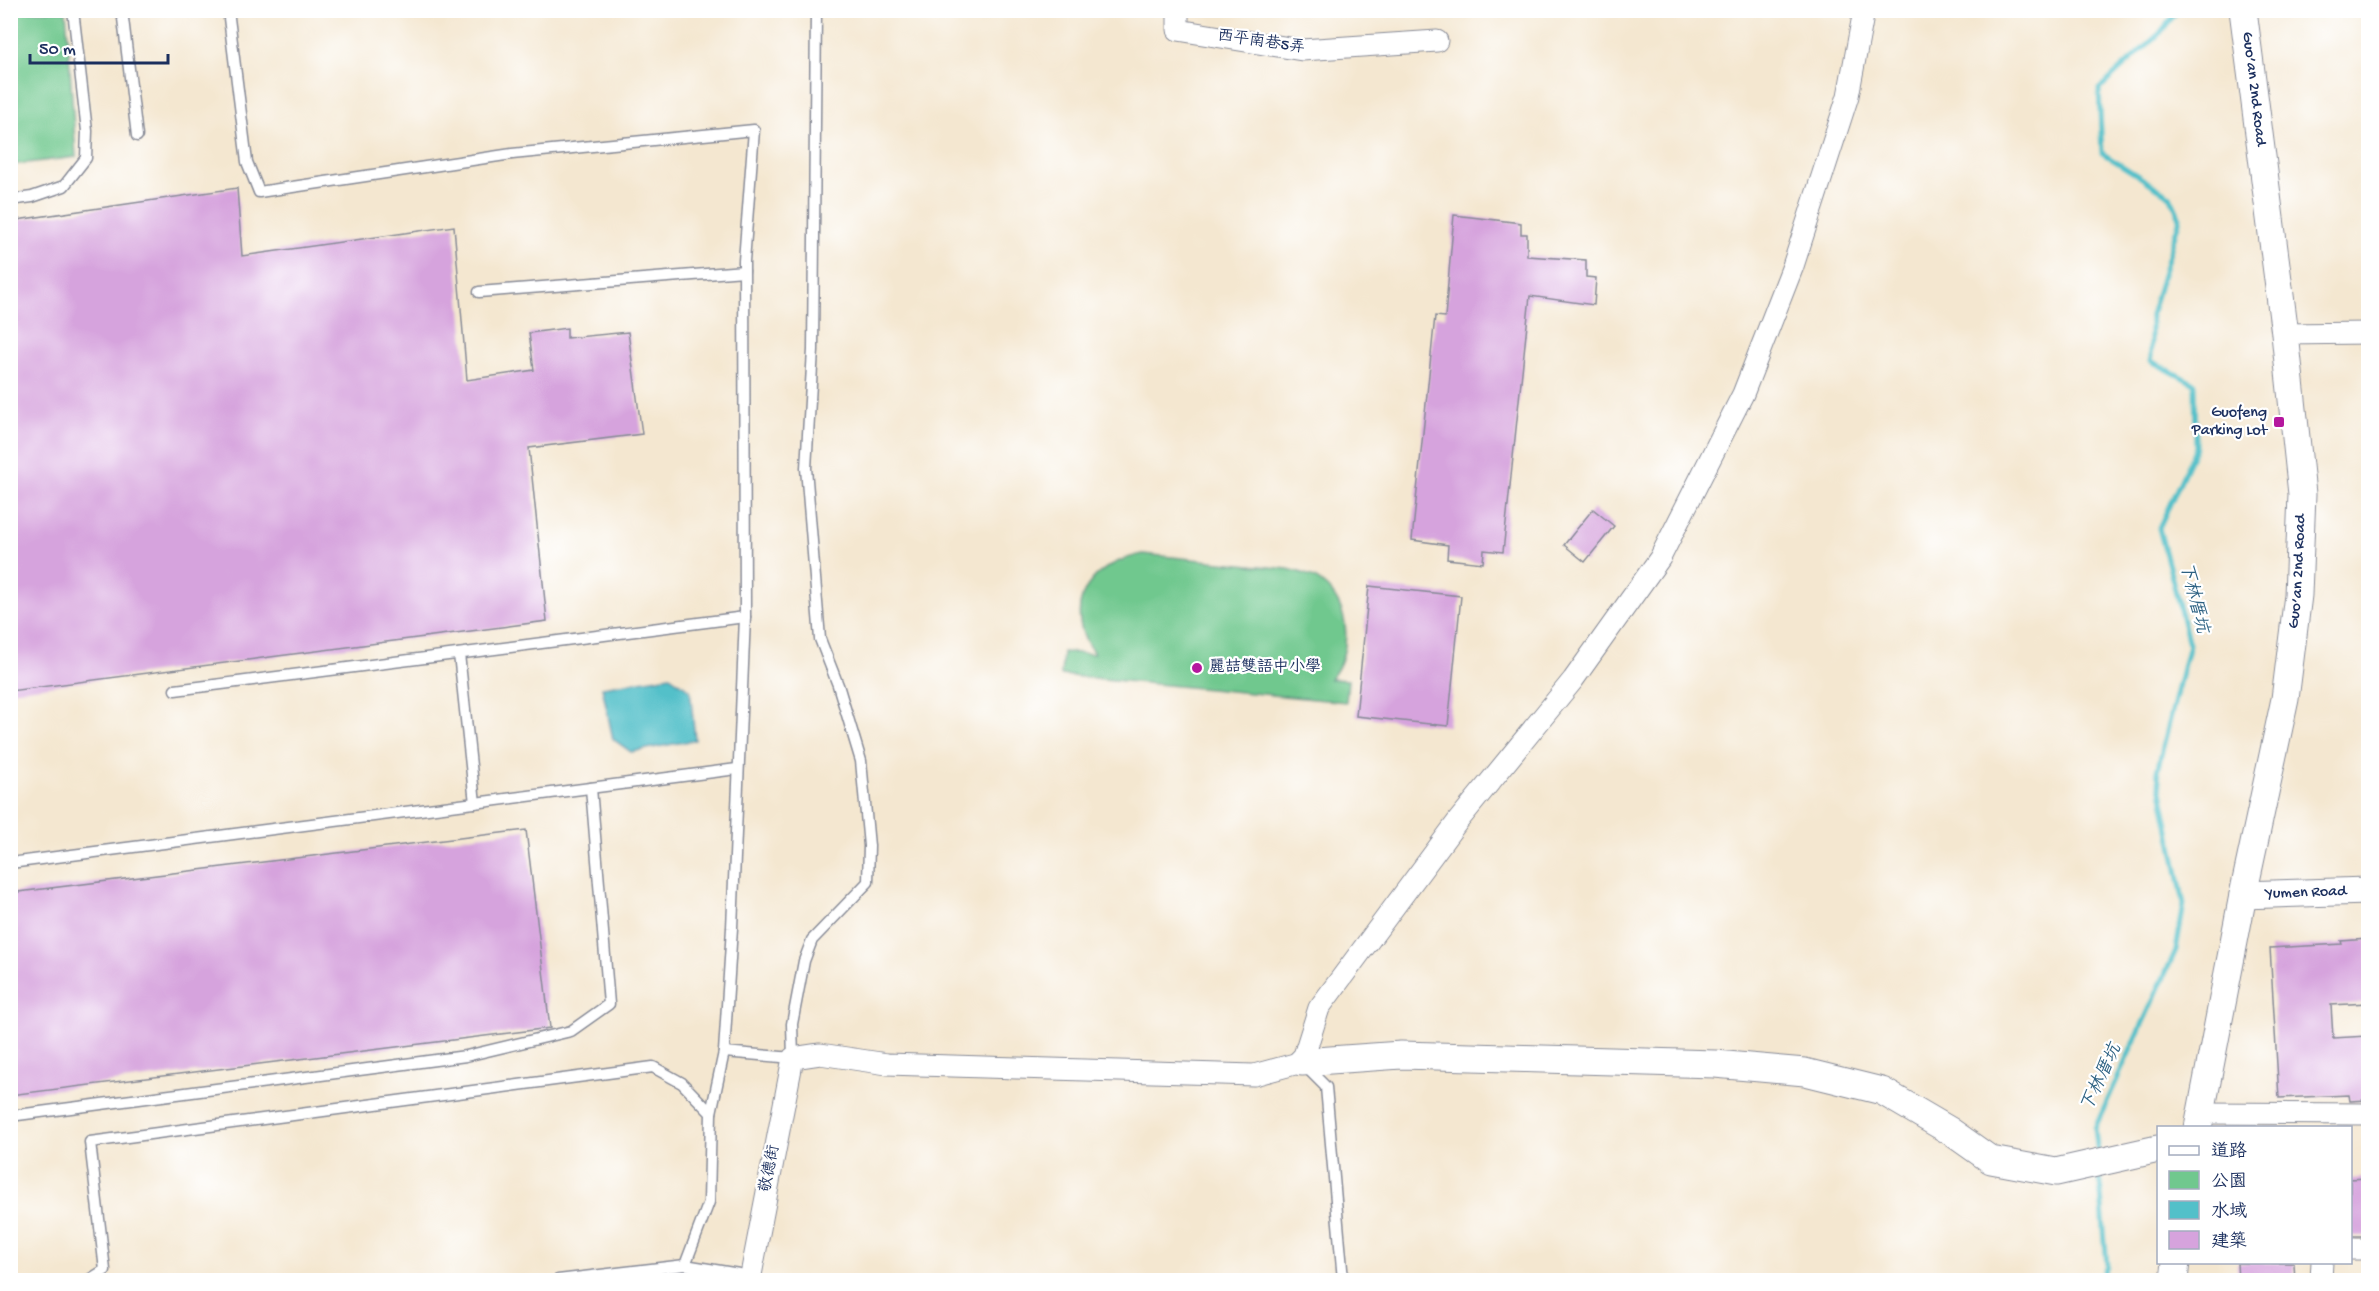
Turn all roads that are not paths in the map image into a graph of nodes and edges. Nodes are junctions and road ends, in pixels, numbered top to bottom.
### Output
1 (73, 10) edge
2 (122, 10) edge
3 (228, 10) edge
4 (816, 10) edge
5 (1178, 10) edge
6 (1867, 10) edge
7 (2243, 10) edge
8 (1437, 41) dead end
9 (137, 136) dead end
10 (10, 200) edge
11 (744, 271) junction
12 (479, 292) dead end
13 (2368, 333) edge
14 (2285, 334) junction
15 (745, 617) junction
16 (459, 654) junction
17 (175, 690) dead end
18 (737, 769) junction
19 (591, 788) junction
20 (475, 802) junction
21 (10, 862) edge
22 (2368, 891) edge
23 (2243, 895) junction
24 (724, 1052) junction
25 (793, 1058) junction
26 (1302, 1062) junction
27 (711, 1113) junction
28 (2368, 1114) edge
29 (10, 1116) edge
30 (2200, 1120) edge
31 (2323, 1121) edge
32 (2157, 1149) edge
33 (2352, 1249) edge
34 (2368, 1249) edge
35 (2176, 1264) edge
36 (2322, 1264) edge
37 (685, 1265) junction
38 (751, 1278) edge
39 (89, 1281) edge
40 (558, 1281) edge
41 (1343, 1281) edge
42 (2174, 1281) edge
43 (2321, 1281) edge

1 - 10 lane
2 - 9 lane
3 - 11 lane
4 - 25 lane
5 - 8 street, 西平南巷5弄
6 - 26 street
7 - 14 street, Guo’an 2nd Road
11 - 12 lane
11 - 15 lane
13 - 14 street
14 - 23 street, Guo’an 2nd Road
15 - 16 lane
15 - 18 lane
16 - 17 lane
16 - 20 lane
18 - 19 lane
18 - 24 lane
19 - 20 lane
19 - 29 lane
20 - 21 lane
22 - 23 street, Yumen Road
23 - 30 street, Guo’an 2nd Road
24 - 25 lane
24 - 27 lane
25 - 26 street
25 - 38 street, 敬德街
26 - 32 street
26 - 41 lane
27 - 37 lane
27 - 39 lane
28 - 31 street
30 - 31 street
33 - 34 street
35 - 42 street
36 - 43 street
37 - 38 lane
37 - 40 lane

